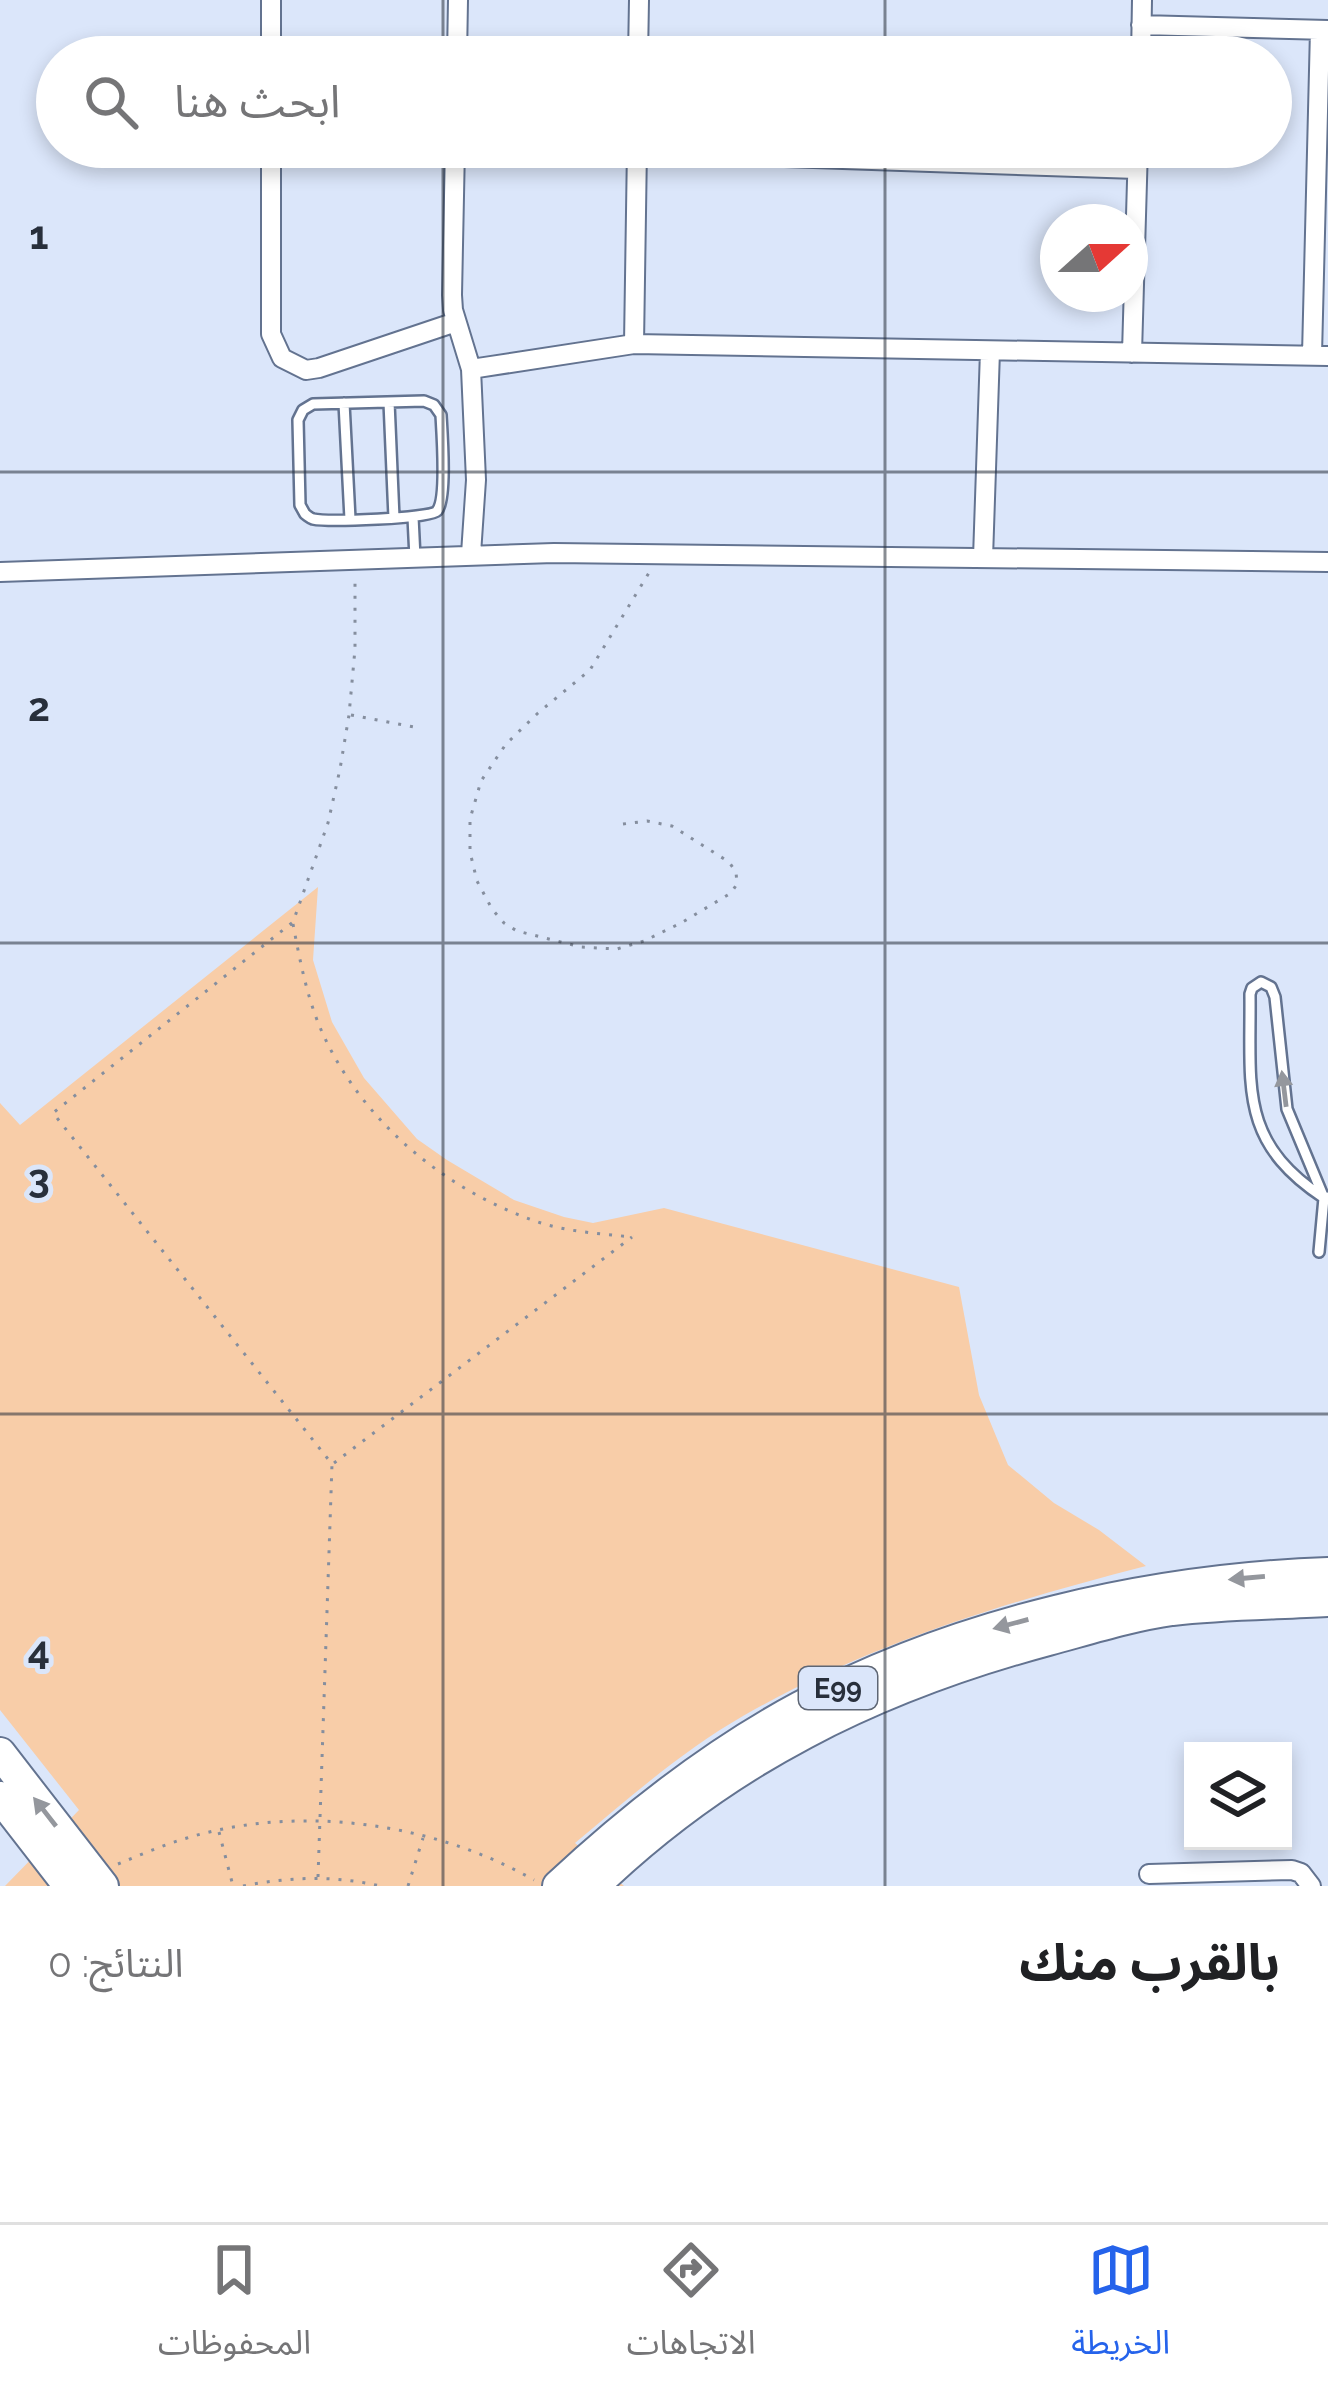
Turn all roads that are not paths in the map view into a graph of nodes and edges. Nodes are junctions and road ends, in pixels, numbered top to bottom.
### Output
1 (271, 0) edge
2 (458, 0) edge
3 (639, 0) edge
4 (1142, 0) edge
5 (1142, 25) junction
6 (1324, 30) edge
7 (271, 36) edge
8 (457, 36) edge
9 (638, 36) edge
10 (1142, 36) edge
11 (271, 168) edge
12 (455, 168) edge
13 (637, 168) edge
14 (1112, 168) edge
15 (1137, 169) joint
16 (456, 322) junction
17 (634, 344) junction
18 (990, 350) junction
19 (1132, 352) junction
20 (1320, 355) edge
21 (471, 369) junction
22 (389, 402) junction
23 (344, 403) junction
24 (394, 518) junction
25 (413, 518) junction
26 (350, 519) junction
27 (471, 554) junction
28 (415, 558) junction
29 (983, 558) junction
30 (1328, 562) edge
31 (0, 572) edge
32 (1326, 1198) edge
33 (1319, 1252) dead end
34 (1328, 1573) edge
35 (1169, 1599) junction
36 (1328, 1601) edge
37 (0, 1754) edge
38 (0, 1797) edge
39 (22, 1825) junction
40 (1149, 1874) dead end
41 (110, 1875) edge
42 (546, 1883) edge
43 (59, 1886) edge
44 (69, 1886) edge
45 (594, 1886) edge
46 (1311, 1886) edge

1 - 7 street
2 - 8 street
3 - 9 street
4 - 5 street
5 - 6 street
5 - 10 street
6 - 20 street
11 - 16 street
12 - 16 street
13 - 17 street
14 - 15 street
15 - 19 street
16 - 21 street
17 - 18 street
17 - 21 street
18 - 19 street
18 - 29 street
19 - 20 street
21 - 27 street
22 - 23 lane
22 - 24 lane
22 - 25 lane
23 - 26 lane
23 - 26 lane
24 - 25 lane
24 - 26 lane
25 - 28 lane
27 - 28 street
27 - 29 street
28 - 31 street
29 - 30 street
32 -> 32 lane
32 - 33 lane
34 -> 35 highway, E99
35 - 36 highway, E99
35 -> 42 highway, E99
35 - 45 highway, E99
41 -> 37 highway
38 - 39 highway
39 - 43 highway
39 - 44 highway
40 - 46 street

